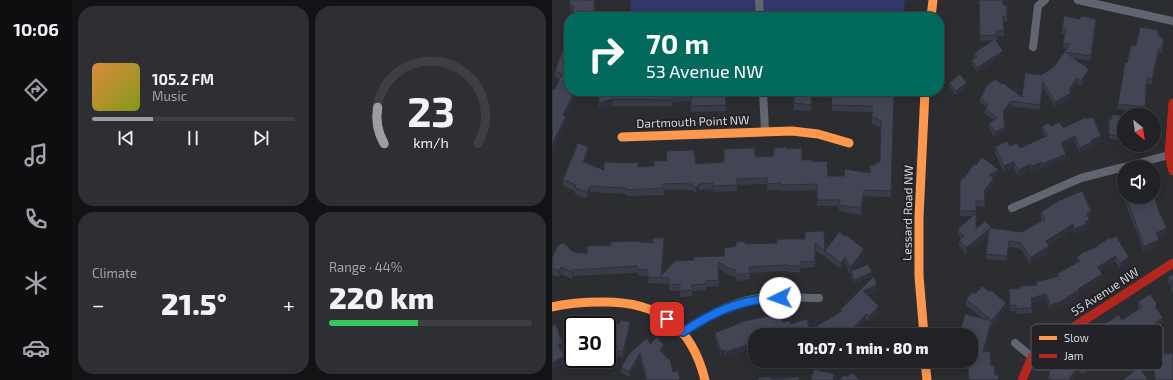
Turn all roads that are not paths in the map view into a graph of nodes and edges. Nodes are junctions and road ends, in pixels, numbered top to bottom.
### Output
1 (759, 0) edge
2 (933, 0) edge
3 (1045, 0) edge
4 (1078, 0) edge
5 (760, 12) edge
6 (931, 12) edge
7 (1173, 21) edge
8 (1033, 47) dead end
9 (763, 96) edge
10 (925, 96) edge
11 (1173, 103) edge
12 (765, 131) junction
13 (622, 137) dead end
14 (849, 143) dead end
15 (1169, 155) junction
16 (1150, 160) edge
17 (1117, 169) edge
18 (1173, 171) edge
19 (1012, 208) dead end
20 (1173, 263) edge
21 (819, 298) dead end
22 (552, 307) edge
23 (1078, 324) edge
24 (923, 328) edge
25 (683, 332) junction
26 (1015, 343) dead end
27 (1031, 356) edge
28 (1031, 359) edge
29 (926, 368) edge
30 (705, 380) edge
31 (927, 380) edge
32 (1022, 380) edge

1 - 5 street
2 - 6 street
3 - 8 street
4 - 7 street
9 - 12 street, Dartmouth Point NW
10 - 24 street, Lessard Road NW
11 - 15 street
12 - 13 street, Dartmouth Point NW
12 - 14 street, Dartmouth Point NW
15 - 16 street
15 - 18 street
17 - 19 street
20 - 23 street, 55 Avenue NW
21 - 25 street
22 - 25 street
25 - 30 street
26 - 27 street
28 - 32 street
29 - 31 street

